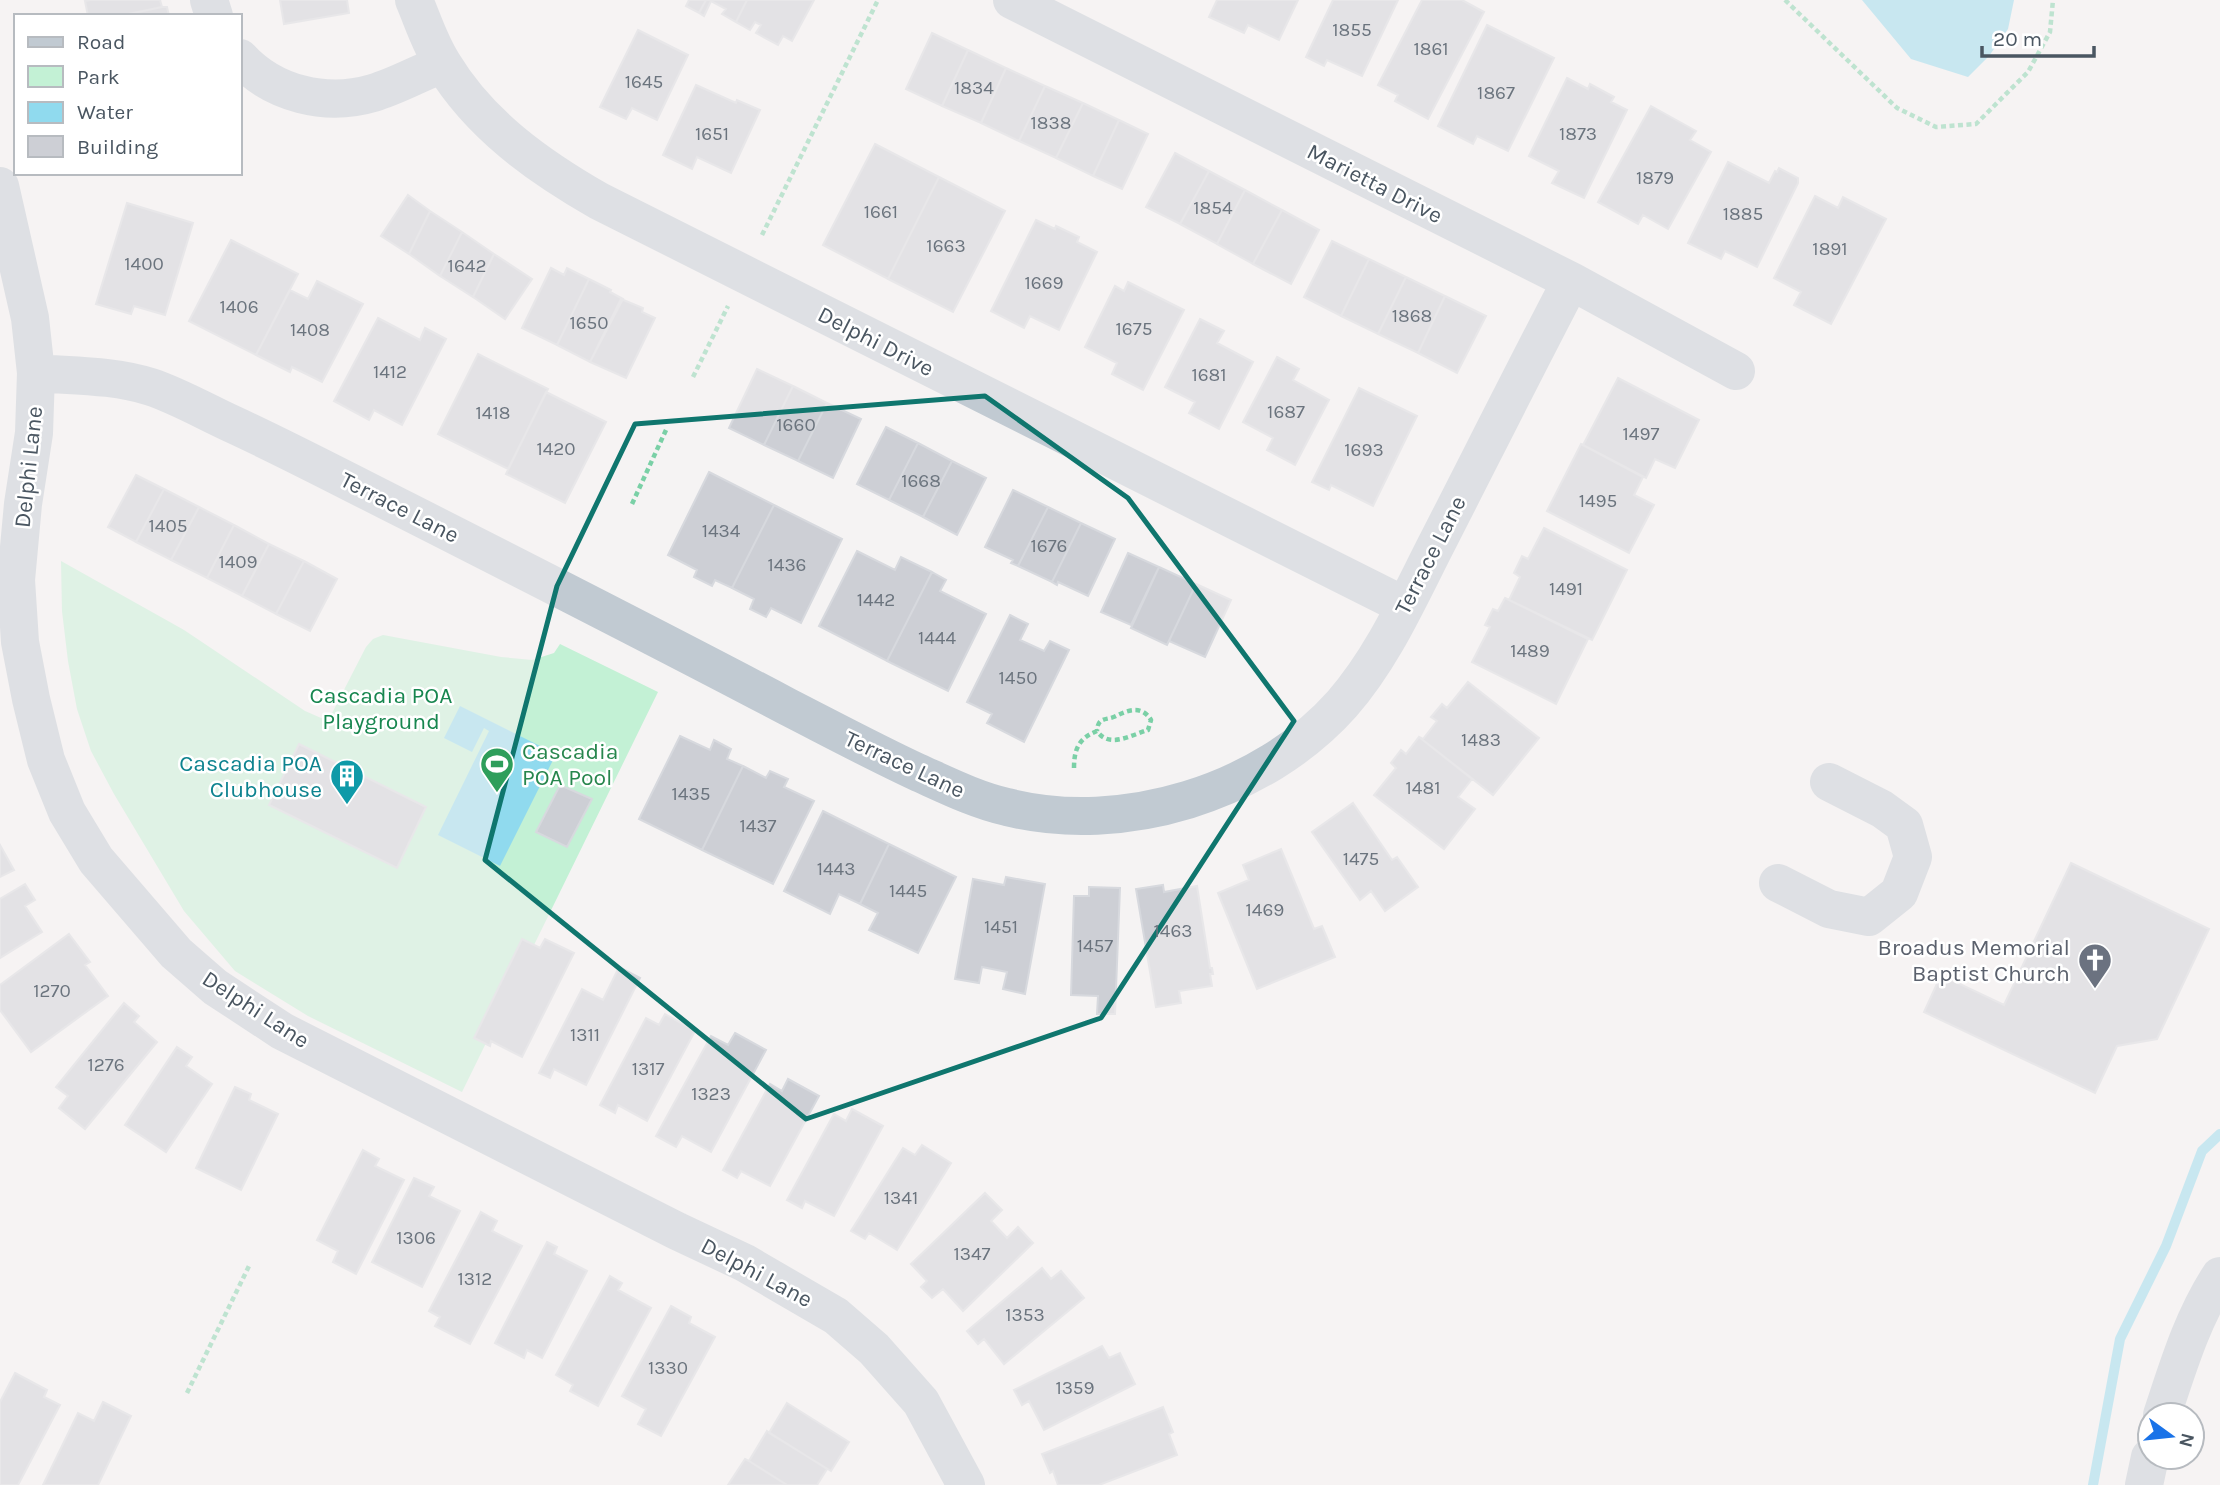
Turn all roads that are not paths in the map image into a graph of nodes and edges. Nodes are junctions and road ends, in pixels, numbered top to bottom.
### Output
1 (414, 0) edge
2 (1012, 0) edge
3 (242, 60) edge
4 (443, 64) junction
5 (0, 186) edge
6 (1571, 281) junction
7 (1736, 371) dead end
8 (36, 373) junction
9 (1405, 606) junction
10 (1829, 782) dead end
11 (1778, 883) dead end
12 (2220, 1276) edge
13 (2167, 1401) edge
14 (963, 1484) edge

1 - 4 street, Delphi Drive
2 - 6 street, Marietta Drive
3 - 4 street
4 - 9 street, Delphi Drive
5 - 8 street, Delphi Lane
6 - 7 street, Marietta Drive
6 - 9 street, Terrace Lane
8 - 9 street, Terrace Lane
8 - 14 street, Delphi Lane
10 - 11 street
12 - 13 street

